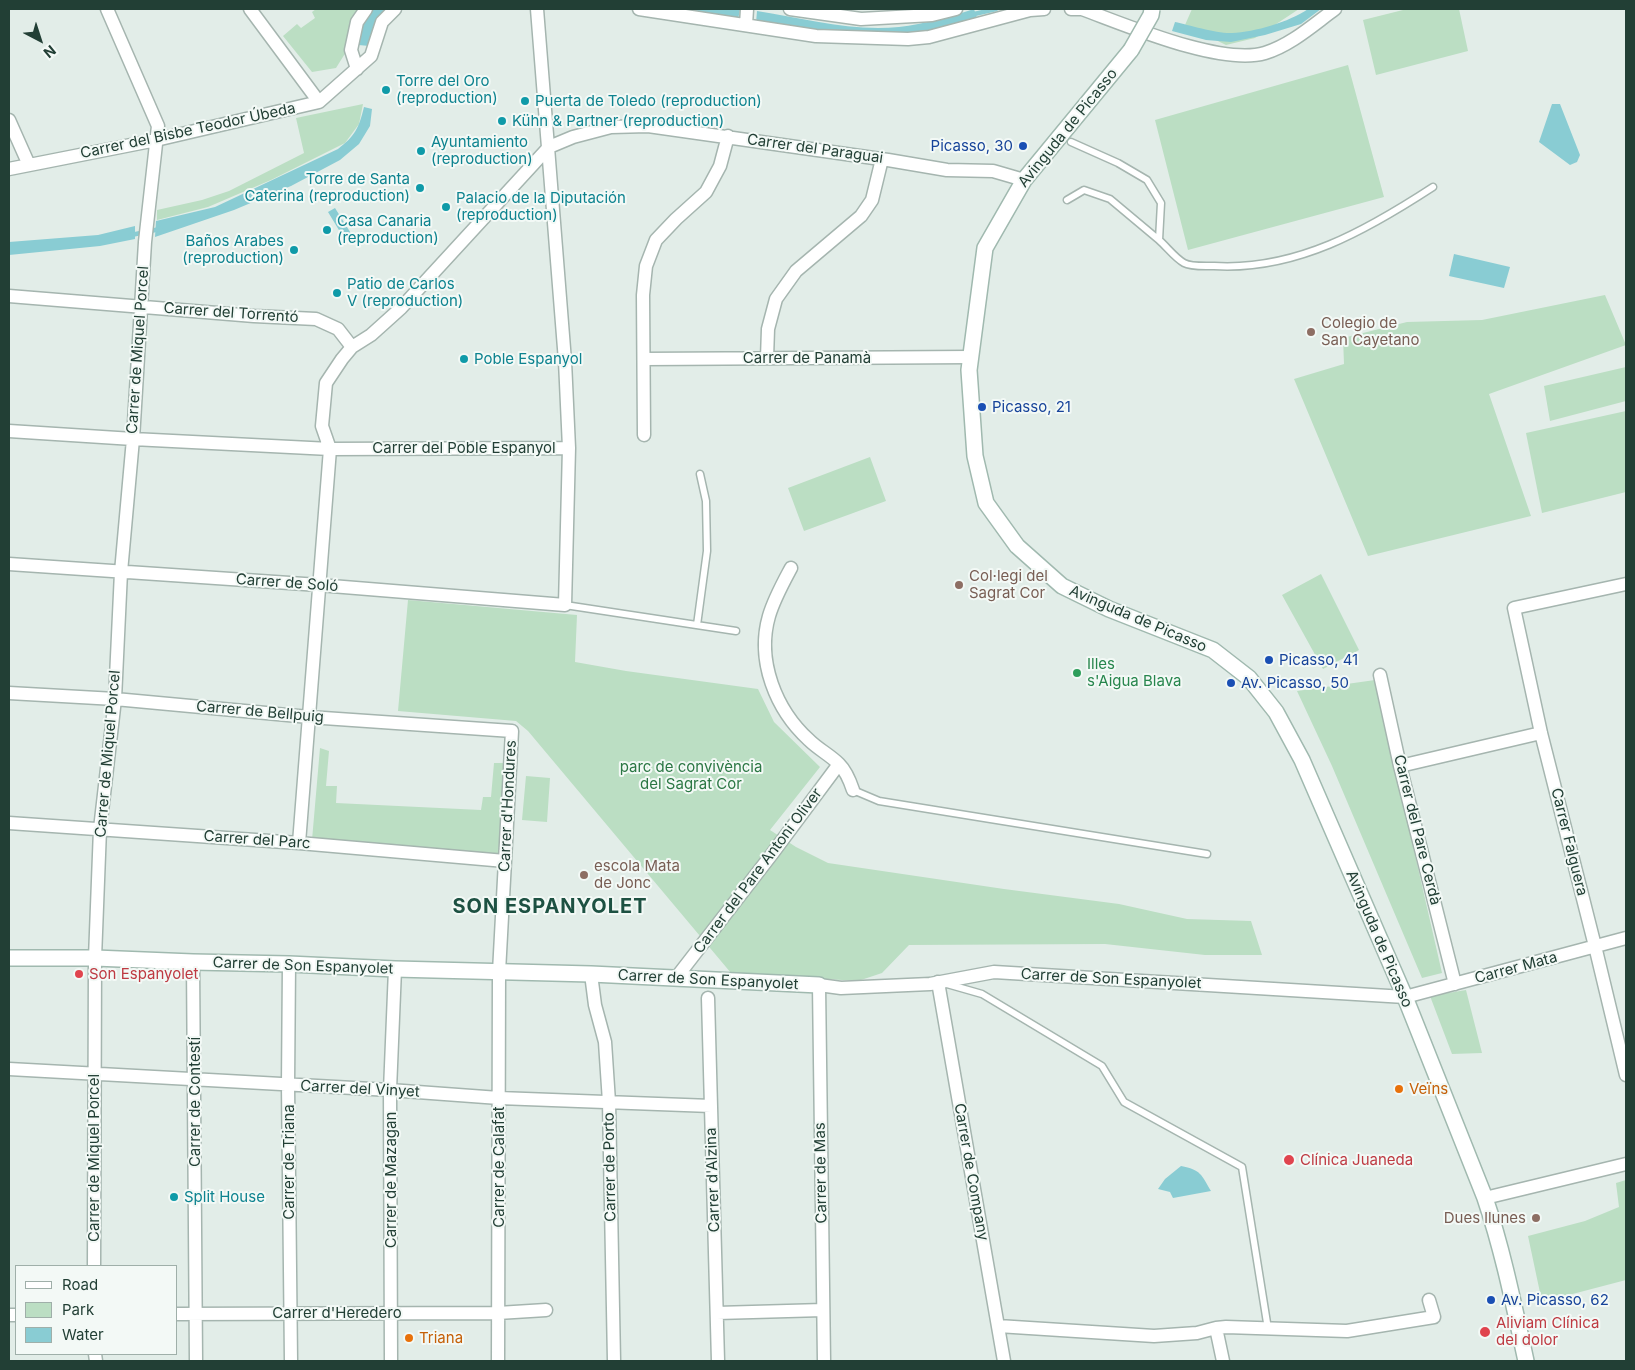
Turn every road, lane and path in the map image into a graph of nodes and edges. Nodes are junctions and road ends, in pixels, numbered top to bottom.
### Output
1 (107, 9) edge
2 (250, 9) edge
3 (366, 9) edge
4 (395, 9) edge
5 (537, 9) edge
6 (639, 9) edge
7 (790, 9) edge
8 (956, 9) edge
9 (1044, 9) edge
10 (1071, 9) edge
11 (1152, 9) edge
12 (1336, 9) edge
13 (1113, 14) edge
14 (747, 15) edge
15 (358, 68) junction
16 (319, 102) junction
17 (9, 120) edge
18 (728, 136) junction
19 (156, 140) junction
20 (1071, 142) dead end
21 (548, 147) junction
22 (882, 159) junction
23 (29, 165) junction
24 (9, 169) edge
25 (1024, 180) junction
26 (1433, 187) dead end
27 (1067, 200) dead end
28 (1159, 240) junction
29 (9, 296) edge
30 (141, 306) junction
31 (352, 347) junction
32 (971, 357) junction
33 (644, 358) junction
34 (767, 358) junction
35 (9, 431) edge
36 (644, 435) dead end
37 (133, 439) junction
38 (569, 448) junction
39 (330, 449) junction
40 (700, 474) dead end
41 (9, 564) edge
42 (791, 568) dead end
43 (121, 572) junction
44 (1626, 584) edge
45 (319, 585) junction
46 (565, 605) junction
47 (697, 625) junction
48 (736, 631) dead end
49 (1380, 675) dead end
50 (9, 693) edge
51 (115, 699) junction
52 (309, 716) junction
53 (512, 731) joint
54 (1541, 733) junction
55 (838, 764) junction
56 (1400, 766) junction
57 (853, 790) joint
58 (9, 824) edge
59 (100, 829) junction
60 (300, 843) junction
61 (1207, 854) dead end
62 (505, 861) junction
63 (1626, 938) edge
64 (1596, 946) junction
65 (9, 958) edge
66 (95, 958) junction
67 (193, 962) junction
68 (289, 964) junction
69 (395, 969) junction
70 (499, 972) junction
71 (590, 974) junction
72 (676, 978) junction
73 (938, 982) junction
74 (1456, 984) junction
75 (818, 985) junction
76 (1405, 997) junction
77 (708, 998) dead end
78 (9, 1069) edge
79 (94, 1074) junction
80 (1626, 1075) edge
81 (195, 1080) junction
82 (288, 1085) junction
83 (390, 1090) junction
84 (499, 1098) junction
85 (609, 1102) junction
86 (711, 1106) junction
87 (1626, 1164) edge
88 (1485, 1198) junction
89 (94, 1265) edge
90 (1429, 1300) dead end
91 (546, 1310) dead end
92 (822, 1310) junction
93 (392, 1313) junction
94 (498, 1313) junction
95 (717, 1313) junction
96 (178, 1314) edge
97 (196, 1314) junction
98 (290, 1314) junction
99 (998, 1326) junction
100 (1216, 1328) junction
101 (1268, 1329) junction
102 (196, 1361) edge
103 (290, 1361) edge
104 (391, 1361) edge
105 (498, 1361) edge
106 (614, 1361) edge
107 (718, 1361) edge
108 (824, 1361) edge
109 (1004, 1361) edge
110 (1222, 1361) edge
111 (1526, 1361) edge

1 - 19 street, Carrer de Miquel Porcel
2 - 16 street
3 - 15 street
4 - 15 street, Carrer del Bisbe Teodor Úbeda
5 - 21 street, Carrer del Poble Espanyol
6 - 14 street
7 - 8 street
9 - 14 street
10 - 13 street
11 - 25 street, Avinguda de Picasso, bridge
12 - 13 street
15 - 16 street, Carrer del Bisbe Teodor Úbeda
16 - 19 street, Carrer del Bisbe Teodor Úbeda
17 - 23 street
18 - 21 street, Carrer del Paraguai
18 - 22 street, Carrer del Paraguai
18 - 33 street
19 - 23 street, Carrer del Bisbe Teodor Úbeda
19 - 30 street, Carrer de Miquel Porcel
20 - 28 lane
21 - 31 street
21 - 38 street, Carrer del Poble Espanyol
22 - 25 street, Carrer del Paraguai
22 - 34 street
23 - 24 street, Carrer del Bisbe Teodor Úbeda
25 - 32 street, Avinguda de Picasso
26 - 28 lane
27 - 28 lane
29 - 30 street, Carrer del Torrentó
30 - 31 street, Carrer del Torrentó
30 - 37 street, Carrer de Miquel Porcel
31 - 39 street
32 - 34 street, Carrer de Panamà
32 - 76 street, Avinguda de Picasso
33 - 34 street, Carrer de Panamà
33 - 36 street
35 - 37 street, Carrer del Poble Espanyol
37 - 39 street, Carrer del Poble Espanyol
37 - 43 street, Carrer de Miquel Porcel
38 - 39 street, Carrer del Poble Espanyol
38 - 46 street
39 - 45 street
40 - 47 lane
41 - 43 street, Carrer de Soló
42 - 55 street
43 - 45 street, Carrer de Soló
43 - 51 street, Carrer de Miquel Porcel
44 - 54 street, Carrer Falguera
45 - 46 street, Carrer de Soló
45 - 52 street
46 - 47 lane
47 - 48 lane
49 - 56 street, Carrer del Pare Cerdà
50 - 51 street, Carrer de Bellpuig
51 - 52 street, Carrer de Bellpuig
51 - 59 street, Carrer de Miquel Porcel
52 - 53 street, Carrer de Bellpuig
52 - 60 street
53 - 62 street, Carrer d'Hondures
54 - 56 street
54 - 64 street, Carrer Falguera
55 - 57 street
55 - 72 street, Carrer del Pare Antoni Oliver
56 - 74 street, Carrer del Pare Cerdà
57 - 61 lane
58 - 59 street, Carrer del Parc
59 - 60 street, Carrer del Parc
59 - 66 street, Carrer de Miquel Porcel
60 - 62 street, Carrer del Parc
62 - 70 street, Carrer d'Hondures
63 - 64 street, Carrer Mata
64 - 74 street, Carrer Mata
64 - 80 street, Carrer Falguera
65 - 66 street, Carrer de Son Espanyolet
66 - 67 street, Carrer de Son Espanyolet
66 - 79 street, Carrer de Miquel Porcel
67 - 68 street, Carrer de Son Espanyolet
67 - 81 street, Carrer de Contestí
68 - 69 street, Carrer de Son Espanyolet
68 - 82 street, Carrer de Triana
69 - 70 street, Carrer de Son Espanyolet
69 - 83 street, Carrer de Mazagan
70 - 71 street, Carrer de Son Espanyolet
70 - 84 street, Carrer de Calafat
71 - 72 street, Carrer de Son Espanyolet
71 - 85 street, Carrer de Porto
72 - 75 street, Carrer de Son Espanyolet
73 - 75 street, Carrer de Son Espanyolet
73 - 76 street, Carrer de Son Espanyolet
73 - 99 street, Carrer de Company
73 - 101 lane
74 - 76 street, Carrer Mata
75 - 92 street, Carrer de Mas
76 - 88 street, Avinguda de Picasso
77 - 86 street, Carrer d'Alzina
78 - 79 street, Carrer del Vinyet
79 - 81 street, Carrer del Vinyet
79 - 89 street, Carrer de Miquel Porcel
81 - 82 street, Carrer del Vinyet
81 - 97 street, Carrer de Contestí
82 - 83 street, Carrer del Vinyet
82 - 98 street, Carrer de Triana
83 - 84 street, Carrer del Vinyet
83 - 93 street, Carrer de Mazagan
84 - 85 street, Carrer del Vinyet
84 - 94 street, Carrer de Calafat
85 - 86 street, Carrer del Vinyet
85 - 106 street, Carrer de Porto
86 - 95 street, Carrer d'Alzina
87 - 88 street
88 - 111 street, Avinguda de Picasso
90 - 101 street
91 - 94 street
92 - 95 street
92 - 108 street, Carrer de Mas
93 - 94 street, Carrer d'Heredero
93 - 98 street, Carrer d'Heredero
93 - 104 street, Carrer de Mazagan
94 - 105 street, Carrer de Calafat
95 - 107 street, Carrer d'Alzina
96 - 97 street, Carrer d'Heredero
97 - 98 street, Carrer d'Heredero
97 - 102 street, Carrer de Contestí
98 - 103 street, Carrer de Triana
99 - 100 street
99 - 109 street, Carrer de Company
100 - 101 street
100 - 110 street

